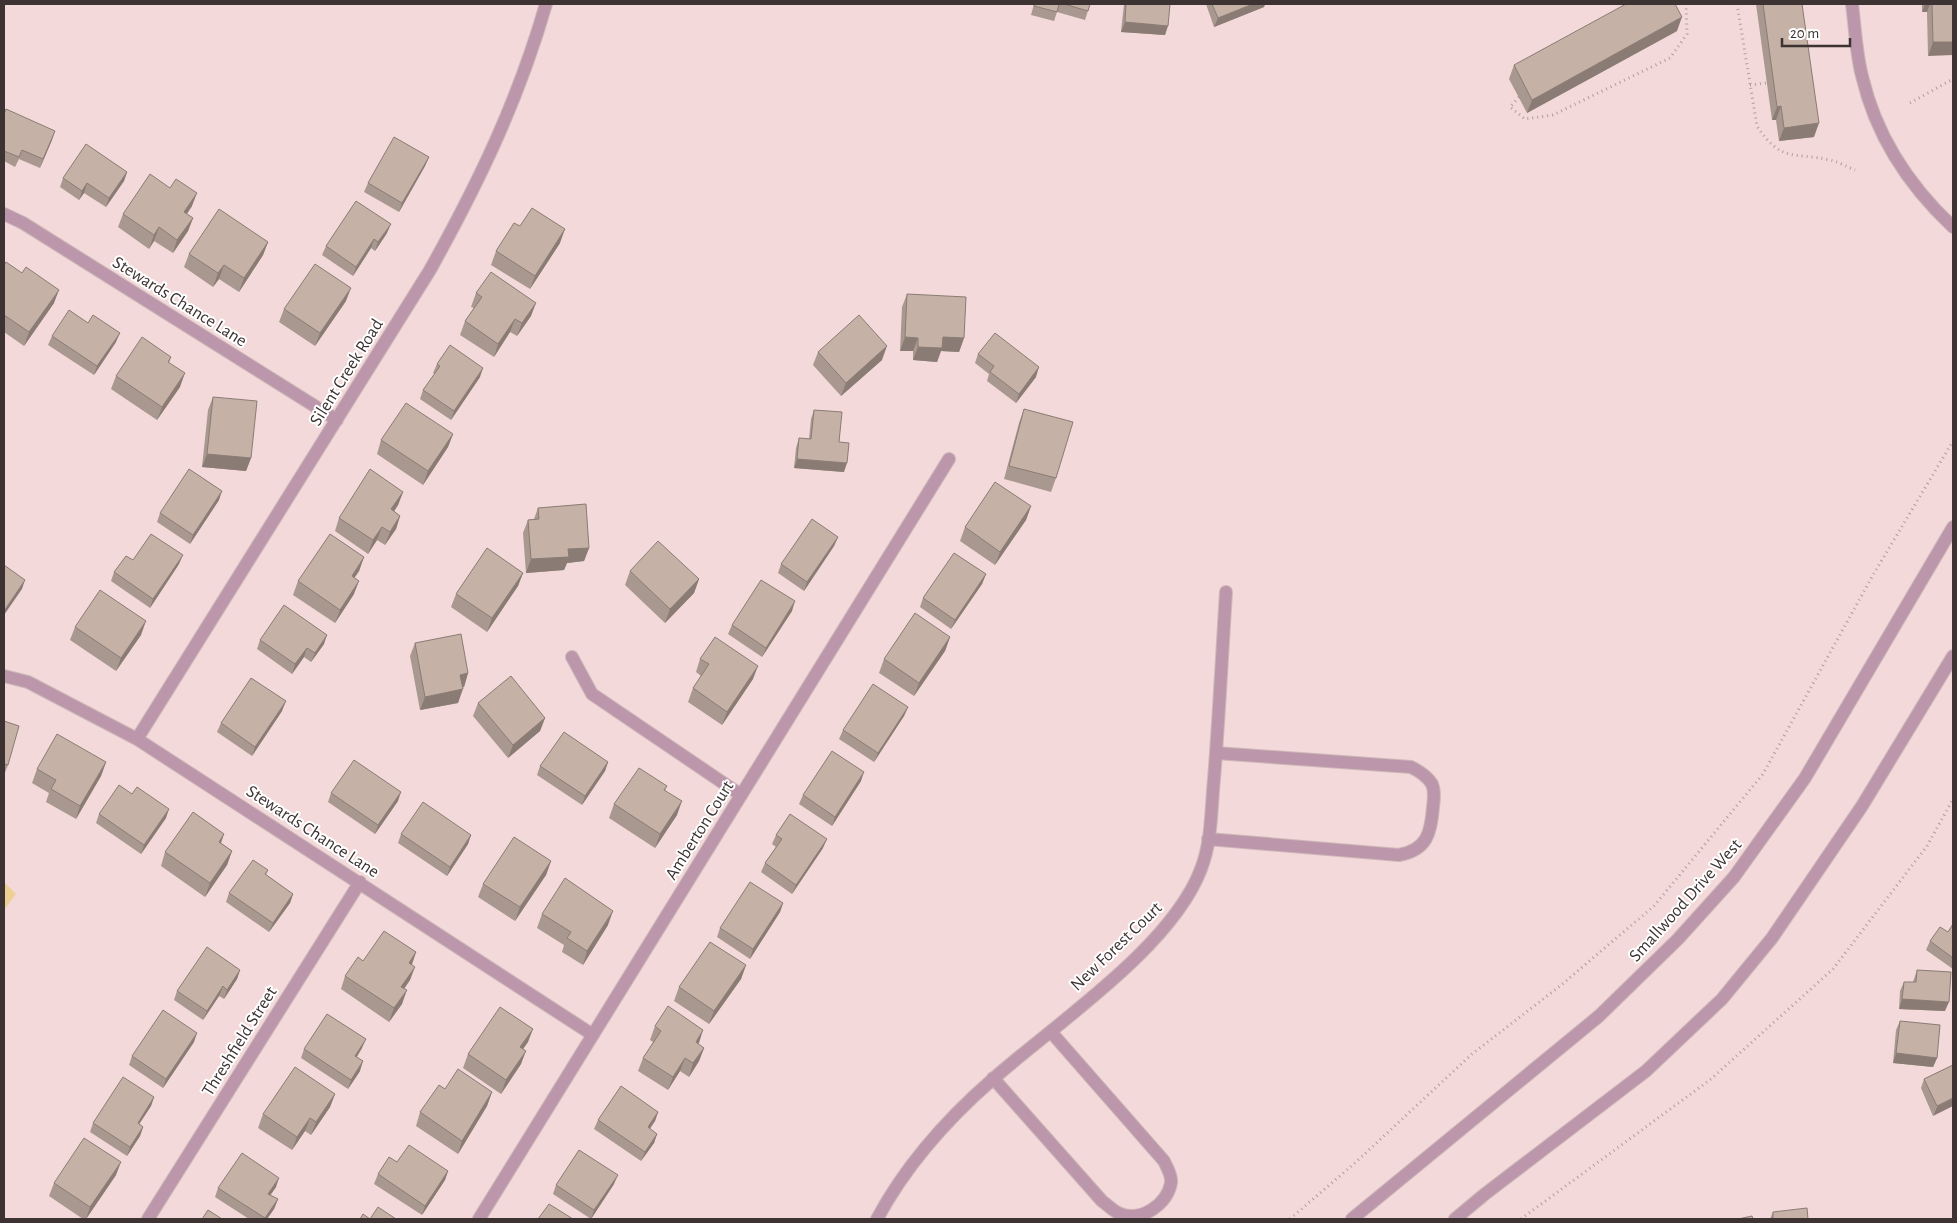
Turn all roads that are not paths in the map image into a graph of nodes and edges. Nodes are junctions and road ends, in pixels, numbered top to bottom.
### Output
1 (546, 4) edge
2 (1852, 4) edge
3 (4, 214) edge
4 (1953, 227) edge
5 (337, 420) junction
6 (949, 459) dead end
7 (1953, 527) edge
8 (1226, 592) dead end
9 (1953, 656) edge
10 (572, 657) dead end
11 (4, 676) edge
12 (137, 739) junction
13 (1216, 753) junction
14 (741, 795) junction
15 (1208, 839) junction
16 (360, 882) junction
17 (1051, 1032) junction
18 (593, 1035) junction
19 (993, 1078) junction
20 (148, 1219) edge
21 (479, 1219) edge
22 (877, 1219) edge
23 (1352, 1219) edge
24 (1455, 1219) edge

1 - 5 street, Silent Creek Road
2 - 4 street
3 - 5 street, Stewards Chance Lane
5 - 12 street, Silent Creek Road
6 - 14 street, Amberton Court
7 - 23 street, Smallwood Drive West
8 - 13 street, New Forest Court
9 - 24 street
10 - 14 street
11 - 12 street, Stewards Chance Lane
12 - 16 street, Stewards Chance Lane
13 - 15 street, New Forest Court
13 - 15 street
14 - 18 street, Amberton Court
15 - 17 street, New Forest Court
16 - 18 street, Stewards Chance Lane
16 - 20 street, Threshfield Street
17 - 19 street, New Forest Court
17 - 19 street
18 - 21 street, Amberton Court
19 - 22 street, New Forest Court

